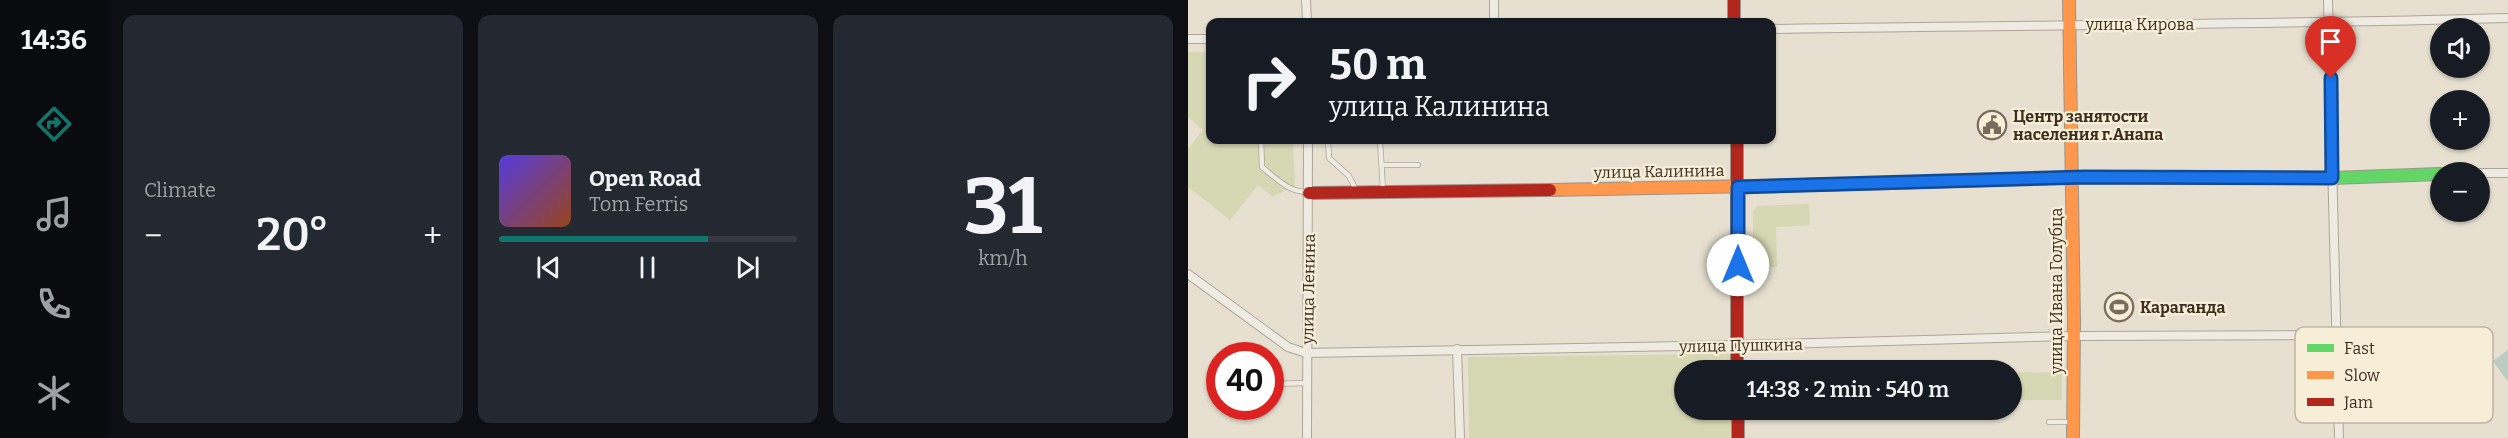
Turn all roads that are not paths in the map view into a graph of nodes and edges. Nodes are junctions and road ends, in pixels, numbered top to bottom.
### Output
1 (1306, 0) edge
2 (1494, 0) edge
3 (1734, 0) edge
4 (2069, 0) edge
5 (2328, 0) edge
6 (1307, 18) edge
7 (1494, 18) edge
8 (1734, 18) edge
9 (2508, 18) edge
10 (2329, 23) junction
11 (2069, 24) junction
12 (1776, 29) edge
13 (1188, 39) edge
14 (1206, 39) edge
15 (1261, 144) edge
16 (1308, 144) edge
17 (1328, 144) edge
18 (1380, 144) edge
19 (1737, 144) edge
20 (1382, 165) junction
21 (1418, 165) dead end
22 (2490, 173) edge
23 (2508, 173) edge
24 (2430, 174) edge
25 (2072, 177) junction
26 (2332, 178) junction
27 (1738, 187) junction
28 (1383, 191) junction
29 (1357, 192) junction
30 (1309, 193) junction
31 (1188, 274) edge
32 (2336, 327) edge
33 (2295, 335) edge
34 (2073, 336) junction
35 (1737, 345) junction
36 (1457, 349) junction
37 (1306, 353) junction
38 (1737, 360) edge
39 (1307, 383) junction
40 (1284, 384) edge
41 (1738, 420) edge
42 (2049, 422) dead end
43 (2073, 422) junction
44 (2339, 423) edge
45 (1307, 438) edge
46 (1460, 438) edge
47 (1738, 438) edge
48 (2073, 438) edge
49 (2339, 438) edge

1 - 6 street
2 - 7 street
3 - 8 street
4 - 11 street, улица Ивана Голубца
5 - 10 street
9 - 10 street, улица Кирова
10 - 11 street, улица Кирова
10 - 26 street
11 - 12 street, улица Кирова
11 - 25 street, улица Ивана Голубца
13 - 14 street
15 - 30 lane
16 - 30 street, улица Ленина
17 - 29 lane
18 - 20 lane
19 - 27 street
20 - 21 lane
20 - 28 lane
22 - 23 street
24 - 26 street, улица Калинина
25 - 26 street, улица Калинина
25 - 27 street, улица Калинина
25 - 34 street, улица Ивана Голубца
26 - 32 street
27 - 28 street, улица Калинина
27 - 35 street
28 - 29 street, улица Калинина
29 - 30 street, улица Калинина
30 - 37 street, улица Ленина
31 - 37 street, улица Пушкина
33 - 34 street, улица Пушкина
34 - 35 street, улица Пушкина
34 - 43 street, улица Ивана Голубца
35 - 36 street, улица Пушкина
35 - 38 street
36 - 37 street, улица Пушкина
36 - 46 street
37 - 39 street, улица Ленина
39 - 40 lane
39 - 45 street, улица Ленина
41 - 47 street
42 - 43 lane
43 - 48 street, улица Ивана Голубца
44 - 49 street

